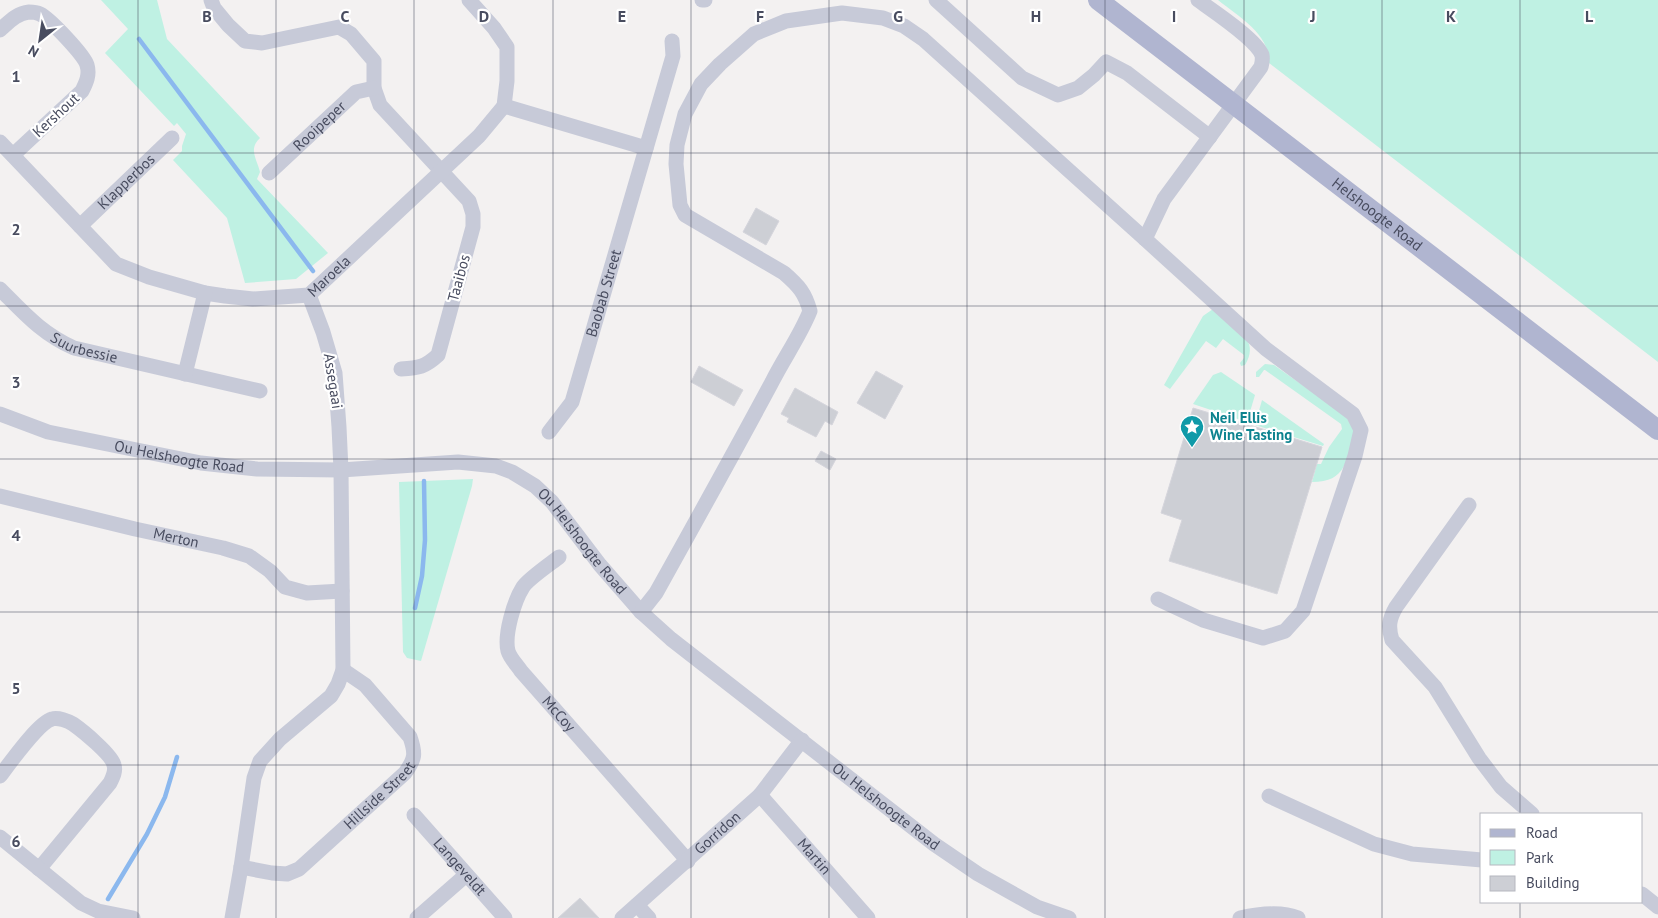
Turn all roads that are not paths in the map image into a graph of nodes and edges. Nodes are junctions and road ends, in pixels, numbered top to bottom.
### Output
1 (211, 0) edge
2 (936, 0) edge
3 (1098, 0) edge
4 (1198, 0) edge
5 (476, 3) edge
6 (0, 30) edge
7 (672, 41) dead end
8 (374, 88) junction
9 (1234, 104) junction
10 (504, 106) junction
11 (1210, 137) junction
12 (172, 138) dead end
13 (0, 142) edge
14 (646, 148) junction
15 (13, 155) junction
16 (441, 170) junction
17 (268, 173) dead end
18 (80, 226) junction
19 (1145, 239) junction
20 (0, 289) edge
21 (204, 293) junction
22 (309, 295) junction
23 (401, 369) dead end
24 (185, 374) junction
25 (260, 391) dead end
26 (0, 414) edge
27 (1658, 430) edge
28 (549, 432) dead end
29 (341, 470) junction
30 (0, 496) edge
31 (1469, 504) dead end
32 (558, 557) dead end
33 (342, 591) junction
34 (1158, 599) dead end
35 (640, 612) junction
36 (343, 670) junction
37 (802, 740) junction
38 (0, 776) edge
39 (760, 796) junction
40 (1269, 796) dead end
41 (1531, 813) edge
42 (414, 816) dead end
43 (0, 837) edge
44 (1480, 860) edge
45 (688, 861) junction
46 (242, 868) junction
47 (39, 869) junction
48 (466, 875) junction
49 (1643, 895) edge
50 (637, 905) junction
51 (1658, 907) edge
52 (133, 918) edge
53 (232, 918) edge
54 (417, 918) edge
55 (505, 918) edge
56 (622, 918) edge
57 (649, 918) edge
58 (868, 918) edge
59 (1069, 918) edge
60 (1240, 918) edge
61 (1298, 918) edge

1 - 8 street
2 - 11 street
3 - 9 main road, Helshoogte Road
4 - 9 street
5 - 10 street
6 - 15 street, Kershout
7 - 14 street, Baobab Street
8 - 16 street, Taaibos
8 - 17 street, Rooipeper
9 - 11 street
9 - 27 main road, Helshoogte Road
10 - 14 street
10 - 16 street, Maroela
11 - 19 street
12 - 18 street, Klapperbos
13 - 15 street, Maroela
14 - 28 street, Baobab Street
15 - 18 street, Maroela
16 - 22 street, Maroela
16 - 23 street, Taaibos
18 - 21 street, Maroela
19 - 34 street
19 - 35 street
20 - 24 street, Suurbessie
21 - 22 street, Maroela
21 - 24 street
22 - 29 street, Assegaai
24 - 25 street, Suurbessie
26 - 29 street, Ou Helshoogte Road
29 - 33 street
29 - 35 street, Ou Helshoogte Road
30 - 33 street, Merton
31 - 41 street
32 - 45 street, McCoy
33 - 36 street
35 - 37 street, Ou Helshoogte Road
36 - 46 street
36 - 46 street, Hillside Street
37 - 39 street, Gorridon
37 - 59 street, Ou Helshoogte Road
38 - 47 street
39 - 45 street, Gorridon
39 - 58 street, Martin
40 - 44 street
42 - 48 street, Langeveldt
43 - 47 street
45 - 50 street, Gorridon
46 - 53 street
47 - 52 street
48 - 54 street
48 - 55 street, Langeveldt
49 - 51 street
50 - 56 street, Gorridon
50 - 57 street
60 - 61 street

